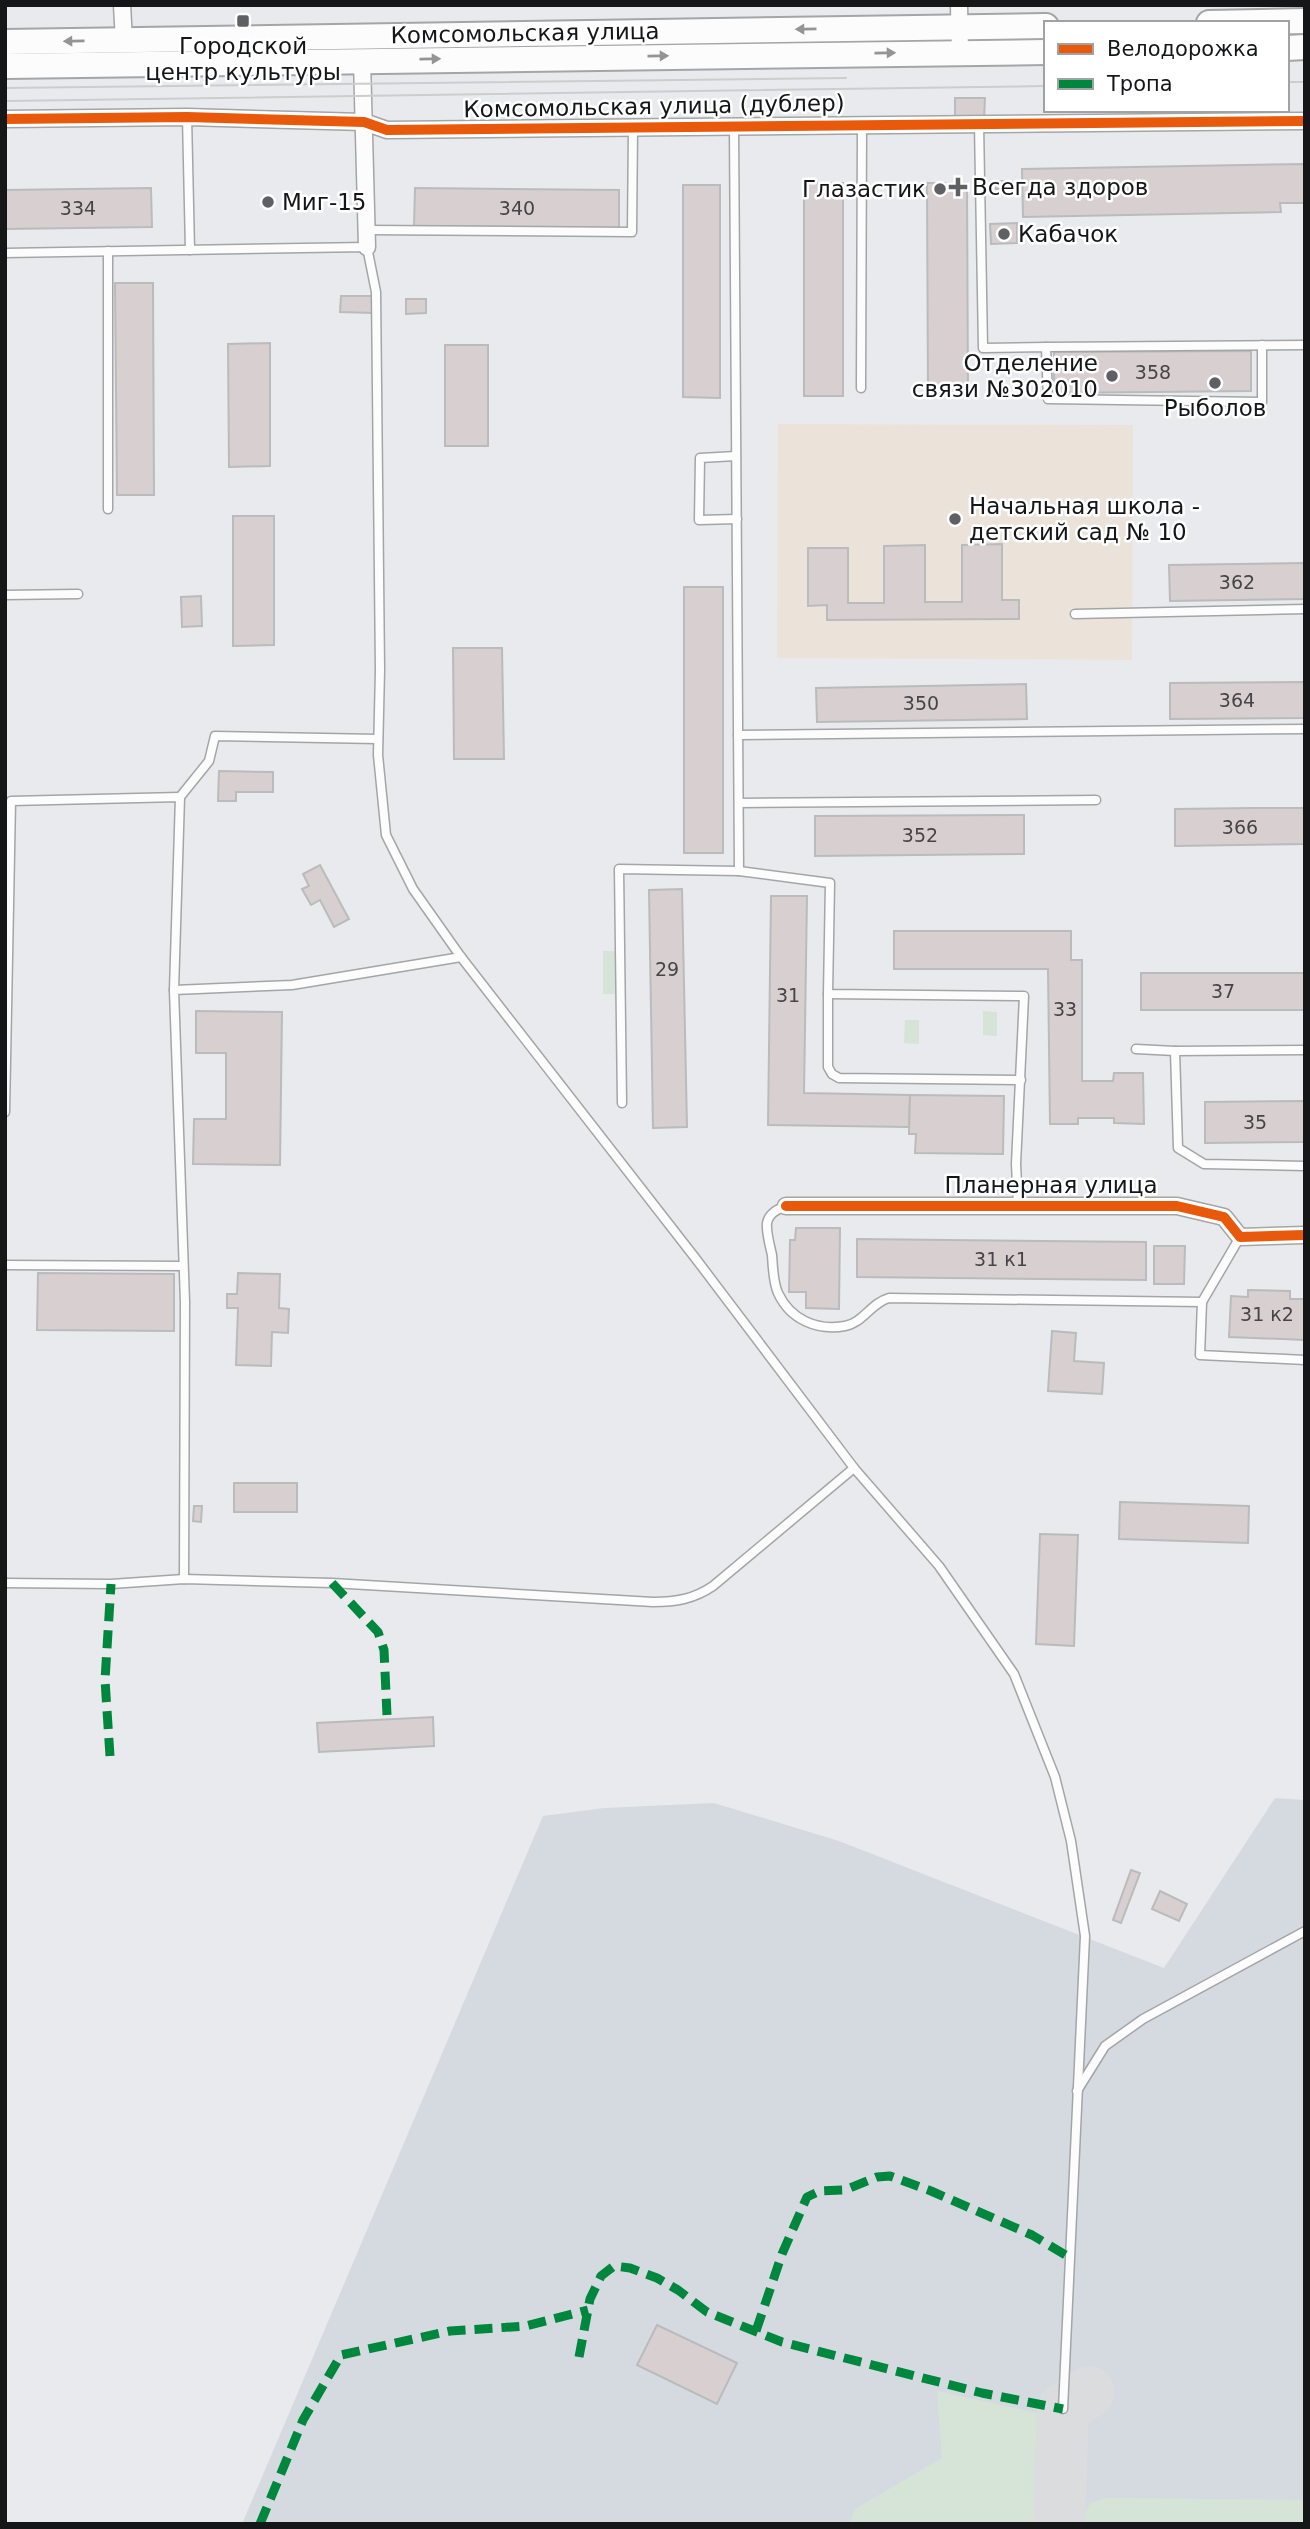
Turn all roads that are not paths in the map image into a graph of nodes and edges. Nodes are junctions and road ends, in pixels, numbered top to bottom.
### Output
1 (122, 5) edge
2 (960, 16) edge
3 (1044, 26) edge
4 (124, 41) junction
5 (5, 42) edge
6 (960, 52) junction
7 (1044, 52) edge
8 (362, 60) junction
9 (5, 66) edge
10 (187, 117) junction
11 (5, 119) edge
12 (1305, 121) edge
13 (364, 122) junction
14 (979, 124) junction
15 (862, 125) junction
16 (734, 127) junction
17 (633, 128) junction
18 (367, 230) junction
19 (368, 247) junction
20 (190, 250) junction
21 (108, 251) junction
22 (5, 253) edge
23 (1262, 345) junction
24 (1305, 345) edge
25 (1046, 347) junction
26 (861, 388) dead end
27 (736, 456) junction
28 (108, 509) dead end
29 (737, 519) junction
30 (78, 594) dead end
31 (5, 595) edge
32 (1305, 609) edge
33 (1075, 614) dead end
34 (1305, 729) edge
35 (738, 735) junction
36 (378, 739) junction
37 (180, 797) junction
38 (1096, 800) dead end
39 (739, 803) junction
40 (739, 871) junction
41 (461, 957) junction
42 (174, 990) junction
43 (828, 994) junction
44 (1136, 1049) dead end
45 (1305, 1050) edge
46 (1175, 1051) junction
47 (1021, 1080) junction
48 (622, 1103) dead end
49 (5, 1112) edge
50 (1305, 1166) edge
51 (1018, 1205) junction
52 (786, 1206) joint
53 (1305, 1235) edge
54 (1240, 1237) junction
55 (5, 1265) edge
56 (184, 1266) junction
57 (1202, 1301) junction
58 (1305, 1360) edge
59 (854, 1468) junction
60 (184, 1578) junction
61 (5, 1583) edge
62 (1305, 1931) edge
63 (1076, 2093) junction
64 (1063, 2409) dead end

1 - 4 street
2 - 3 main road, Комсомольская улица
2 -> 4 main road, Комсомольская улица
2 - 6 street
4 -> 5 main road, Комсомольская улица
6 - 7 main road, Комсомольская улица
8 -> 6 main road, Комсомольская улица
8 - 9 main road, Комсомольская улица
8 - 13 street
10 - 11 street, Комсомольская улица (дублер)
10 - 13 street, Комсомольская улица (дублер)
10 - 20 lane
12 - 14 street, Комсомольская улица (дублер)
13 - 17 street, Комсомольская улица (дублер)
13 - 18 street
14 - 15 street, Комсомольская улица (дублер)
14 - 25 lane
15 - 16 street, Комсомольская улица (дублер)
15 - 26 lane
16 - 17 street, Комсомольская улица (дублер)
16 - 27 lane
17 - 18 lane
18 - 19 street
19 - 20 lane
19 - 36 lane
20 - 21 lane
21 - 22 lane
21 - 28 lane
23 - 24 lane
23 - 25 lane
23 - 25 lane
27 - 29 lane
27 - 29 lane
29 - 35 lane
30 - 31 lane
32 - 33 lane
34 - 35 lane
35 - 39 lane
36 - 37 lane
36 - 41 lane
37 - 42 lane
37 - 49 lane
38 - 39 lane
39 - 40 lane
40 - 43 lane
40 - 48 lane
41 - 42 lane
41 - 59 lane
42 - 56 lane
43 - 47 lane
43 - 47 lane
44 - 46 lane
45 - 46 lane
46 - 50 lane
47 - 51 lane
51 - 52 street, Планерная улица
51 - 54 street, Планерная улица
52 - 57 lane
53 - 54 street
54 - 57 lane
55 - 56 lane
56 - 60 lane
57 - 58 lane
59 - 60 lane
59 - 63 lane
60 - 61 lane
62 - 63 lane
63 - 64 lane

